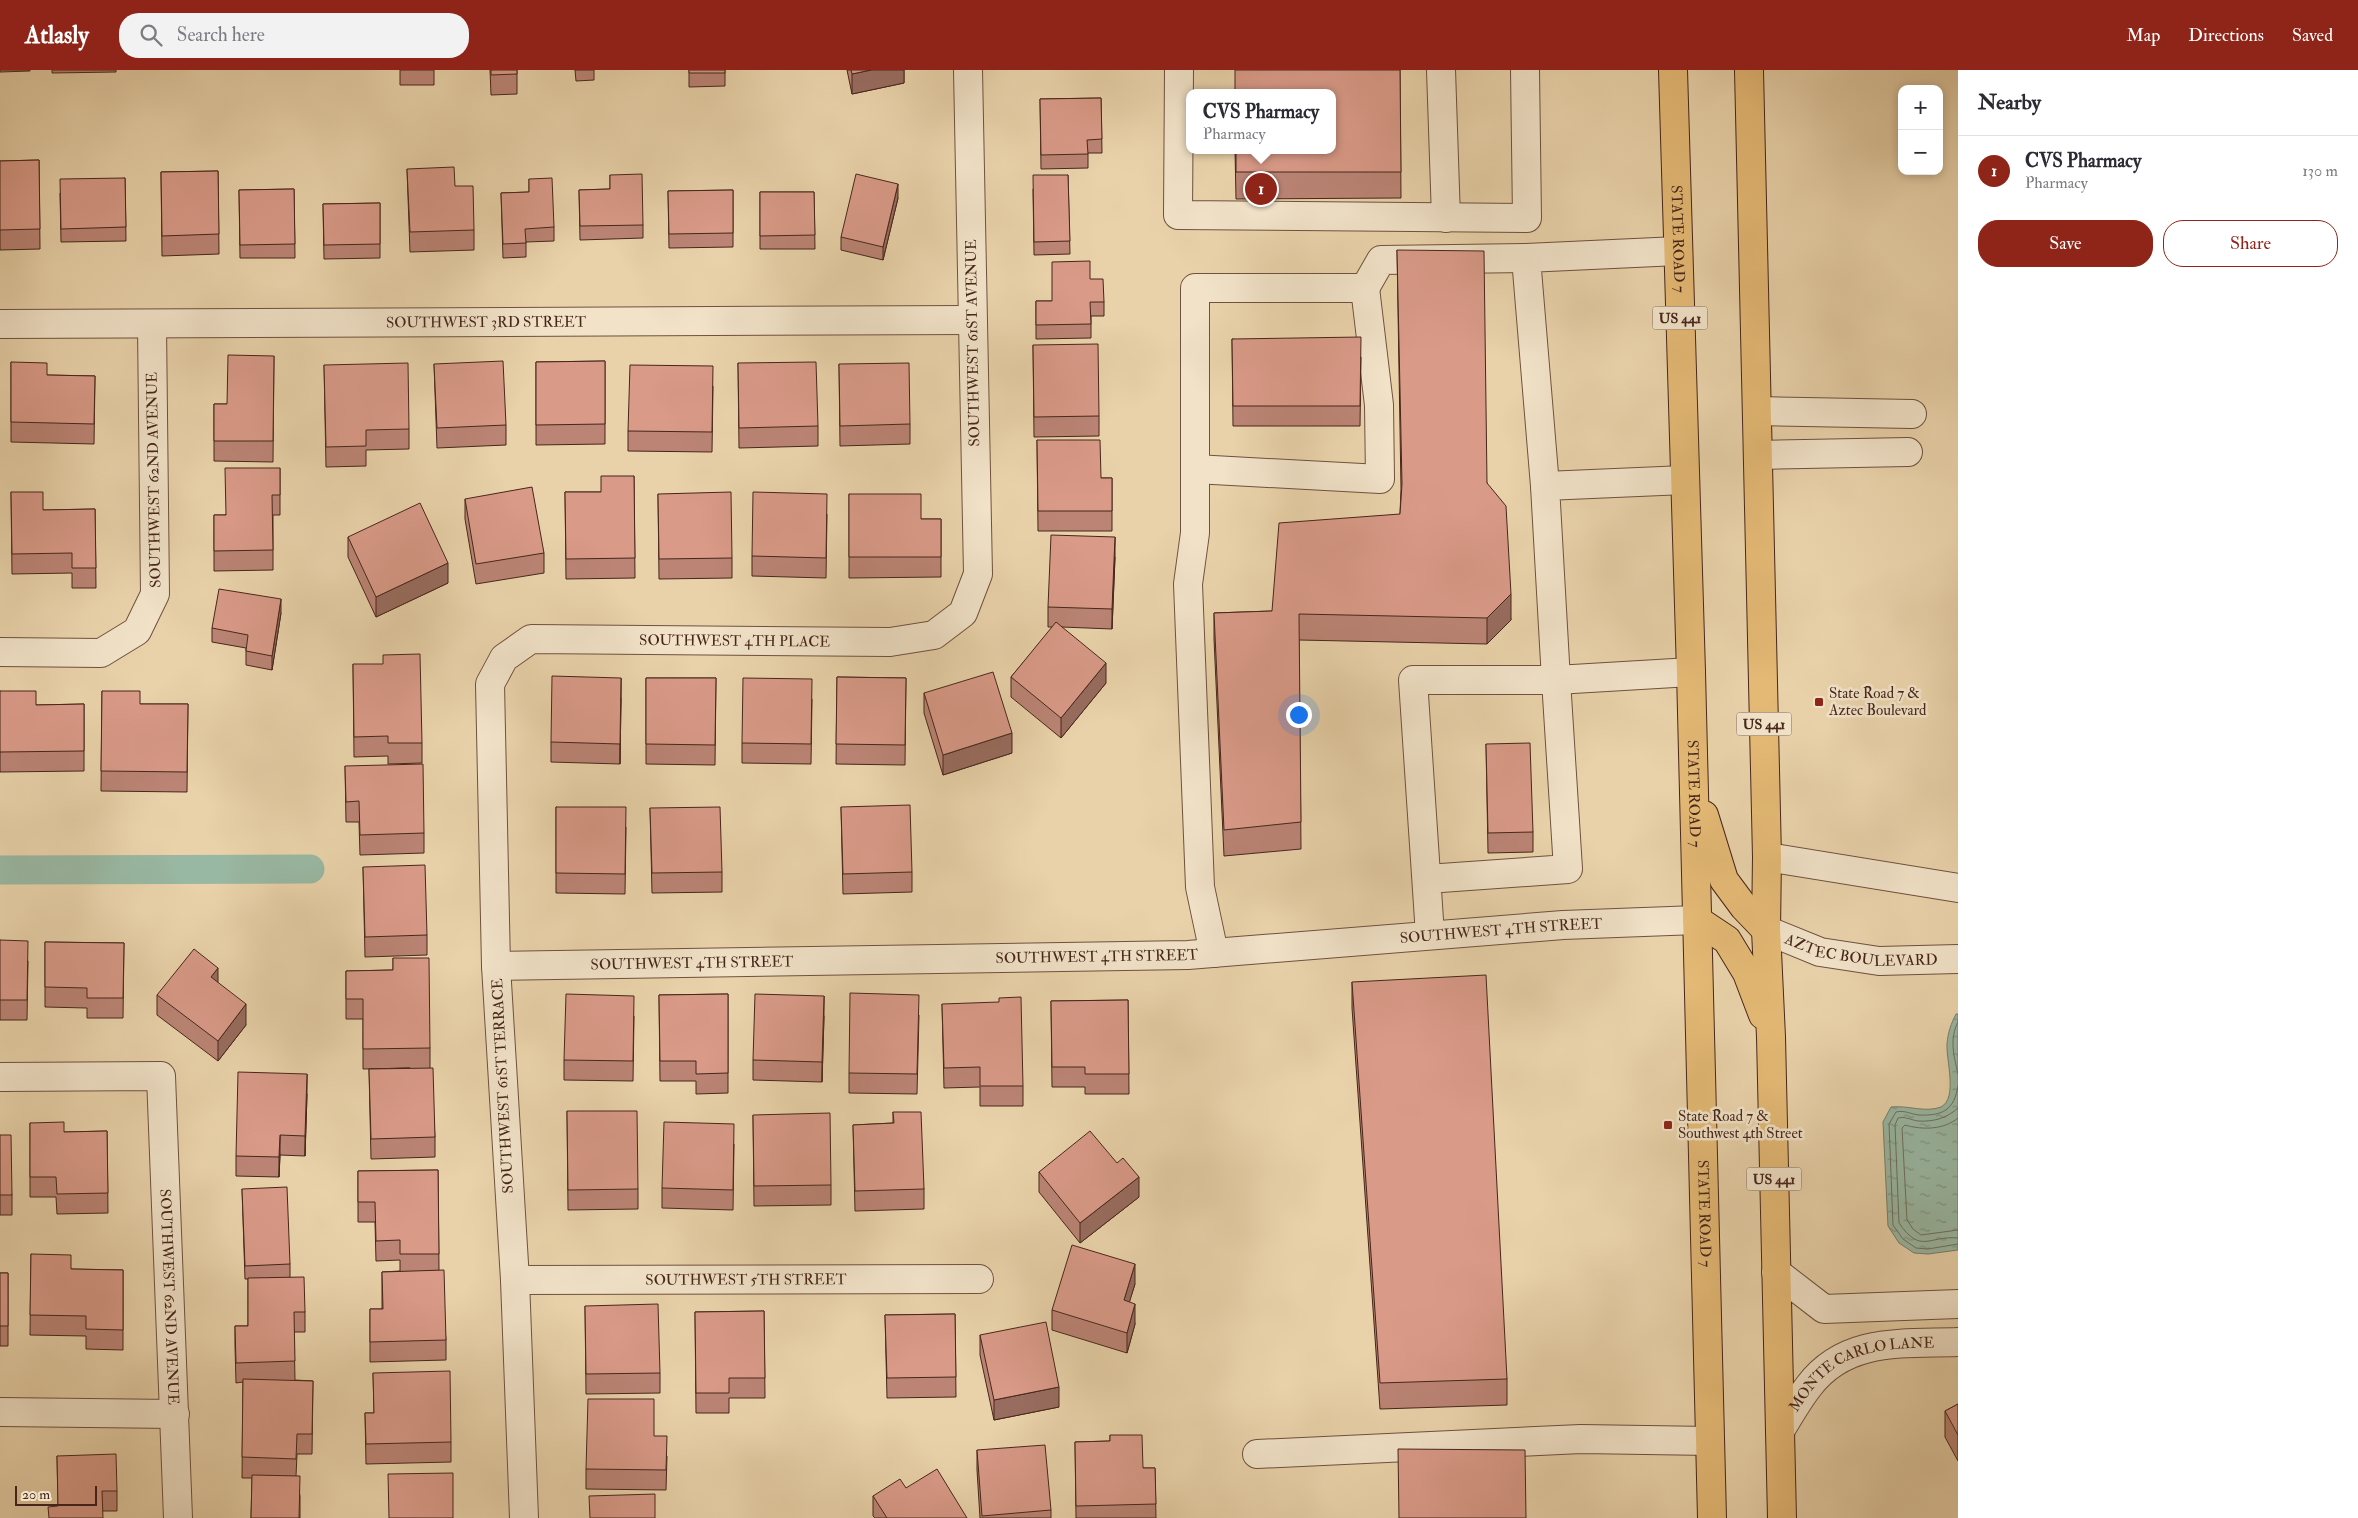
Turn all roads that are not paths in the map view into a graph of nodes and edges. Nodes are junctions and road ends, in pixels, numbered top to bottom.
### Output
1 (968, 70) edge
2 (1179, 70) edge
3 (1441, 70) edge
4 (1525, 70) edge
5 (1673, 70) edge
6 (1749, 70) edge
7 (1446, 218) junction
8 (1678, 251) junction
9 (1526, 258) junction
10 (1365, 288) junction
11 (972, 320) junction
12 (0, 324) edge
13 (152, 325) junction
14 (1757, 411) junction
15 (1912, 414) dead end
16 (1908, 452) dead end
17 (1758, 455) junction
18 (1195, 469) junction
19 (1685, 480) junction
20 (1545, 486) junction
21 (963, 613) joint
22 (0, 652) edge
23 (504, 658) joint
24 (1691, 672) junction
25 (1556, 680) junction
26 (1693, 783) junction
27 (1767, 857) junction
28 (1427, 879) junction
29 (1958, 888) edge
30 (1698, 920) junction
31 (1766, 930) junction
32 (1430, 935) junction
33 (1214, 953) junction
34 (1958, 960) edge
35 (496, 966) junction
36 (1771, 1037) junction
37 (0, 1077) edge
38 (1776, 1272) junction
39 (979, 1279) dead end
40 (514, 1280) junction
41 (1958, 1304) edge
42 (1958, 1342) edge
43 (0, 1412) edge
44 (175, 1414) junction
45 (1780, 1432) junction
46 (1710, 1441) junction
47 (1257, 1454) dead end
48 (178, 1518) edge
49 (524, 1518) edge
50 (1712, 1518) edge
51 (1782, 1518) edge

1 - 11 street, SOUTHWEST 61ST AVENUE
2 - 7 street
3 - 7 street
4 - 7 street
5 - 8 main road, STATE ROAD 7 / US 441
6 - 14 main road, US 441
8 - 9 street
8 - 19 main road, STATE ROAD 7 / US 441
9 - 10 street
9 - 20 street
10 - 18 street
10 - 18 street
11 - 13 street, SOUTHWEST 3RD STREET
11 - 21 street, SOUTHWEST 61ST AVENUE
12 - 13 street, SOUTHWEST 3RD STREET
13 - 22 street, SOUTHWEST 62ND AVENUE
14 - 15 street
14 - 17 main road, US 441
16 - 17 street
17 - 27 main road, US 441
18 - 33 street
19 - 20 street
19 - 24 main road, STATE ROAD 7 / US 441
20 - 25 street
21 - 23 street, SOUTHWEST 4TH PLACE
23 - 35 street, SOUTHWEST 61ST TERRACE
24 - 25 street
24 - 26 main road, STATE ROAD 7 / US 441
25 - 28 street
25 - 28 street
26 - 30 main road, STATE ROAD 7 / US 441
26 - 31 main road
27 - 29 street
27 - 31 main road, US 441
28 - 32 street
30 - 32 street, SOUTHWEST 4TH STREET
30 - 36 main road
30 - 46 main road, STATE ROAD 7 / US 441
31 - 34 street, AZTEC BOULEVARD
31 - 36 main road, US 441
32 - 33 street, SOUTHWEST 4TH STREET
33 - 35 street, SOUTHWEST 4TH STREET
35 - 40 street, SOUTHWEST 61ST TERRACE
36 - 38 main road, US 441
37 - 44 street, SOUTHWEST 62ND AVENUE
38 - 41 street
38 - 45 main road, US 441
39 - 40 street, SOUTHWEST 5TH STREET
40 - 49 street, SOUTHWEST 61ST TERRACE
42 - 45 street, MONTE CARLO LANE
43 - 44 street
44 - 48 street, SOUTHWEST 62ND AVENUE
45 - 51 main road, US 441
46 - 47 street
46 - 50 main road, STATE ROAD 7 / US 441

